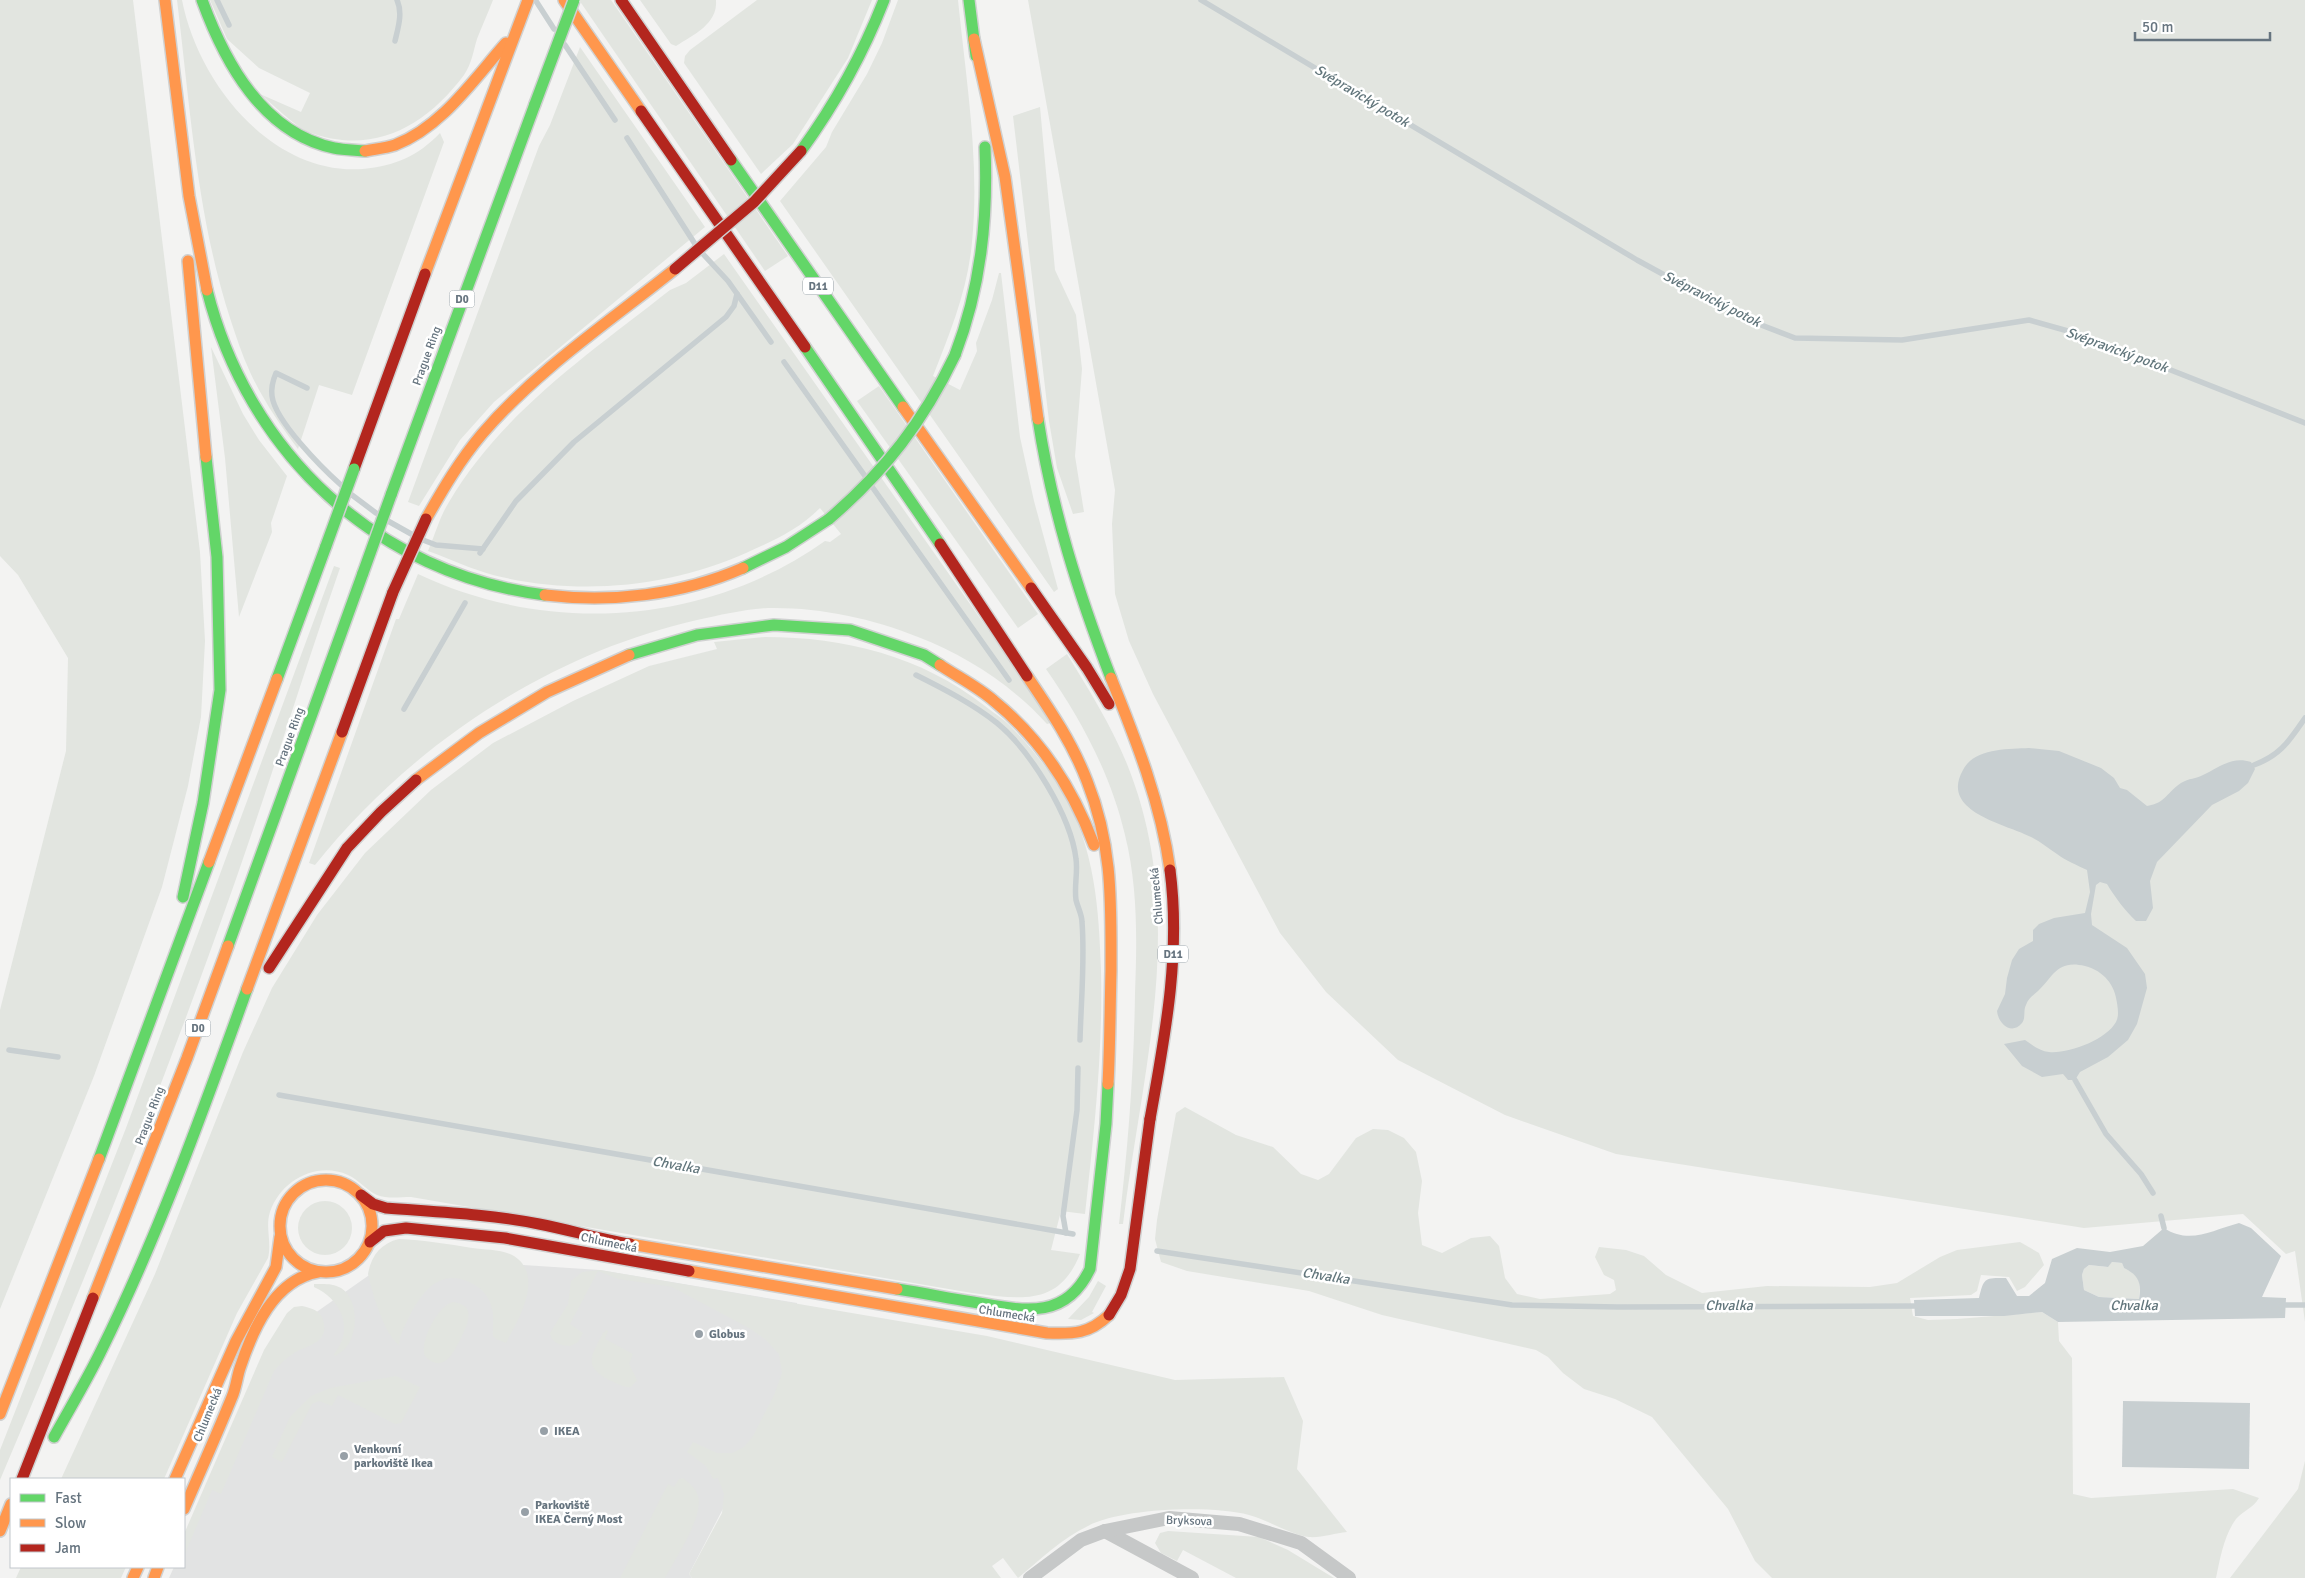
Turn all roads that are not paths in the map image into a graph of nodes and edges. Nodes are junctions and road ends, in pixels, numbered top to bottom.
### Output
1 (164, 0) edge
2 (202, 0) edge
3 (528, 0) edge
4 (564, 0) edge
5 (574, 0) edge
6 (621, 0) edge
7 (884, 0) edge
8 (969, 0) edge
9 (974, 39) junction
10 (502, 56) junction
11 (179, 122) junction
12 (1152, 790) junction
13 (1111, 941) junction
14 (161, 993) junction
15 (239, 1015) junction
16 (361, 1195) junction
17 (280, 1235) junction
18 (370, 1242) junction
19 (318, 1272) junction
20 (0, 1414) edge
21 (22, 1478) edge
22 (32, 1478) edge
23 (176, 1478) edge
24 (10, 1507) edge
25 (185, 1507) edge
26 (10, 1516) edge
27 (1105, 1531) junction
28 (0, 1533) edge
29 (1030, 1578) edge
30 (1192, 1578) edge
31 (1349, 1578) edge

1 - 11 main road
2 - 10 main road
3 - 10 main road
4 - 13 main road
5 - 21 main road, Prague Ring / D0, bridge
6 - 12 main road, D11
7 - 15 main road, bridge
8 - 9 main road
9 - 11 main road, bridge
9 - 12 main road
10 - 14 main road, bridge
11 - 14 main road
12 - 18 main road, Chlumecká / D11
13 - 15 main road
13 - 16 main road, Chlumecká
14 - 20 main road
15 - 22 main road
16 - 17 main road
16 - 18 main road
17 - 19 main road
17 - 23 main road, Chlumecká
18 - 19 main road
19 - 25 main road, Chlumecká
24 - 28 main road
26 - 28 main road
27 - 29 street, Bryksova
27 - 30 street
27 - 31 street, Bryksova

